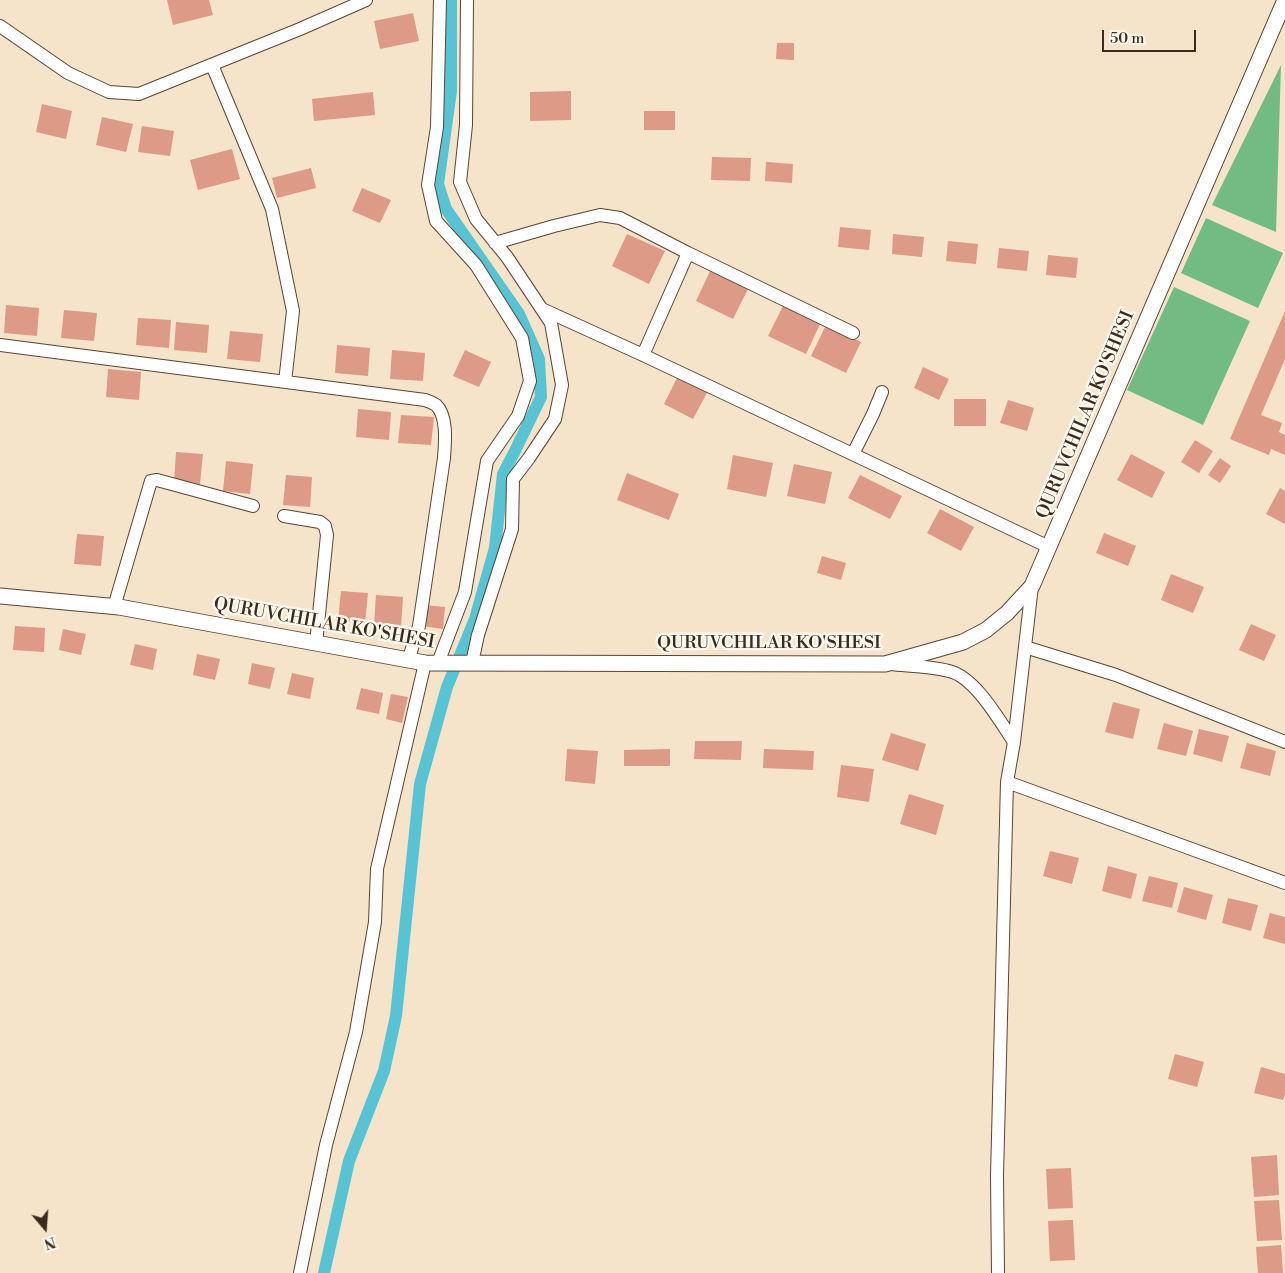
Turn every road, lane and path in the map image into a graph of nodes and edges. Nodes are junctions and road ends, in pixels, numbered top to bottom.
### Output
1 (366, 0) edge
2 (440, 0) edge
3 (467, 0) edge
4 (1284, 0) edge
5 (0, 26) edge
6 (212, 65) junction
7 (495, 243) junction
8 (688, 253) junction
9 (542, 309) junction
10 (853, 333) dead end
11 (0, 345) edge
12 (643, 355) junction
13 (285, 382) junction
14 (882, 392) dead end
15 (853, 454) junction
16 (253, 506) dead end
17 (284, 516) dead end
18 (1049, 547) junction
19 (1032, 586) junction
20 (0, 596) edge
21 (114, 607) junction
22 (316, 644) junction
23 (1025, 647) junction
24 (408, 661) junction
25 (436, 663) junction
26 (467, 663) junction
27 (885, 664) junction
28 (1014, 742) junction
29 (1285, 742) edge
30 (1007, 782) junction
31 (1285, 883) edge
32 (300, 1273) edge
33 (998, 1273) edge

1 - 6 street
2 - 25 street
3 - 7 street
4 - 18 main road, QURUVCHILAR KO'SHESI
5 - 6 street
6 - 13 street
7 - 8 street
7 - 9 street
8 - 10 street
8 - 12 street
9 - 12 street
9 - 26 street
11 - 13 street
12 - 15 street
13 - 24 street
14 - 15 street
15 - 18 street
16 - 21 street
17 - 22 street
18 - 19 main road, QURUVCHILAR KO'SHESI
19 - 23 street
19 - 27 main road, QURUVCHILAR KO'SHESI
20 - 21 main road, QURUVCHILAR KO'SHESI
21 - 22 main road, QURUVCHILAR KO'SHESI
22 - 24 main road, QURUVCHILAR KO'SHESI
23 - 28 street
23 - 29 street
24 - 25 main road, QURUVCHILAR KO'SHESI
25 - 26 main road, QURUVCHILAR KO'SHESI
25 - 32 street
26 - 27 main road, QURUVCHILAR KO'SHESI
27 - 28 street
28 - 30 street
30 - 31 street
30 - 33 street

